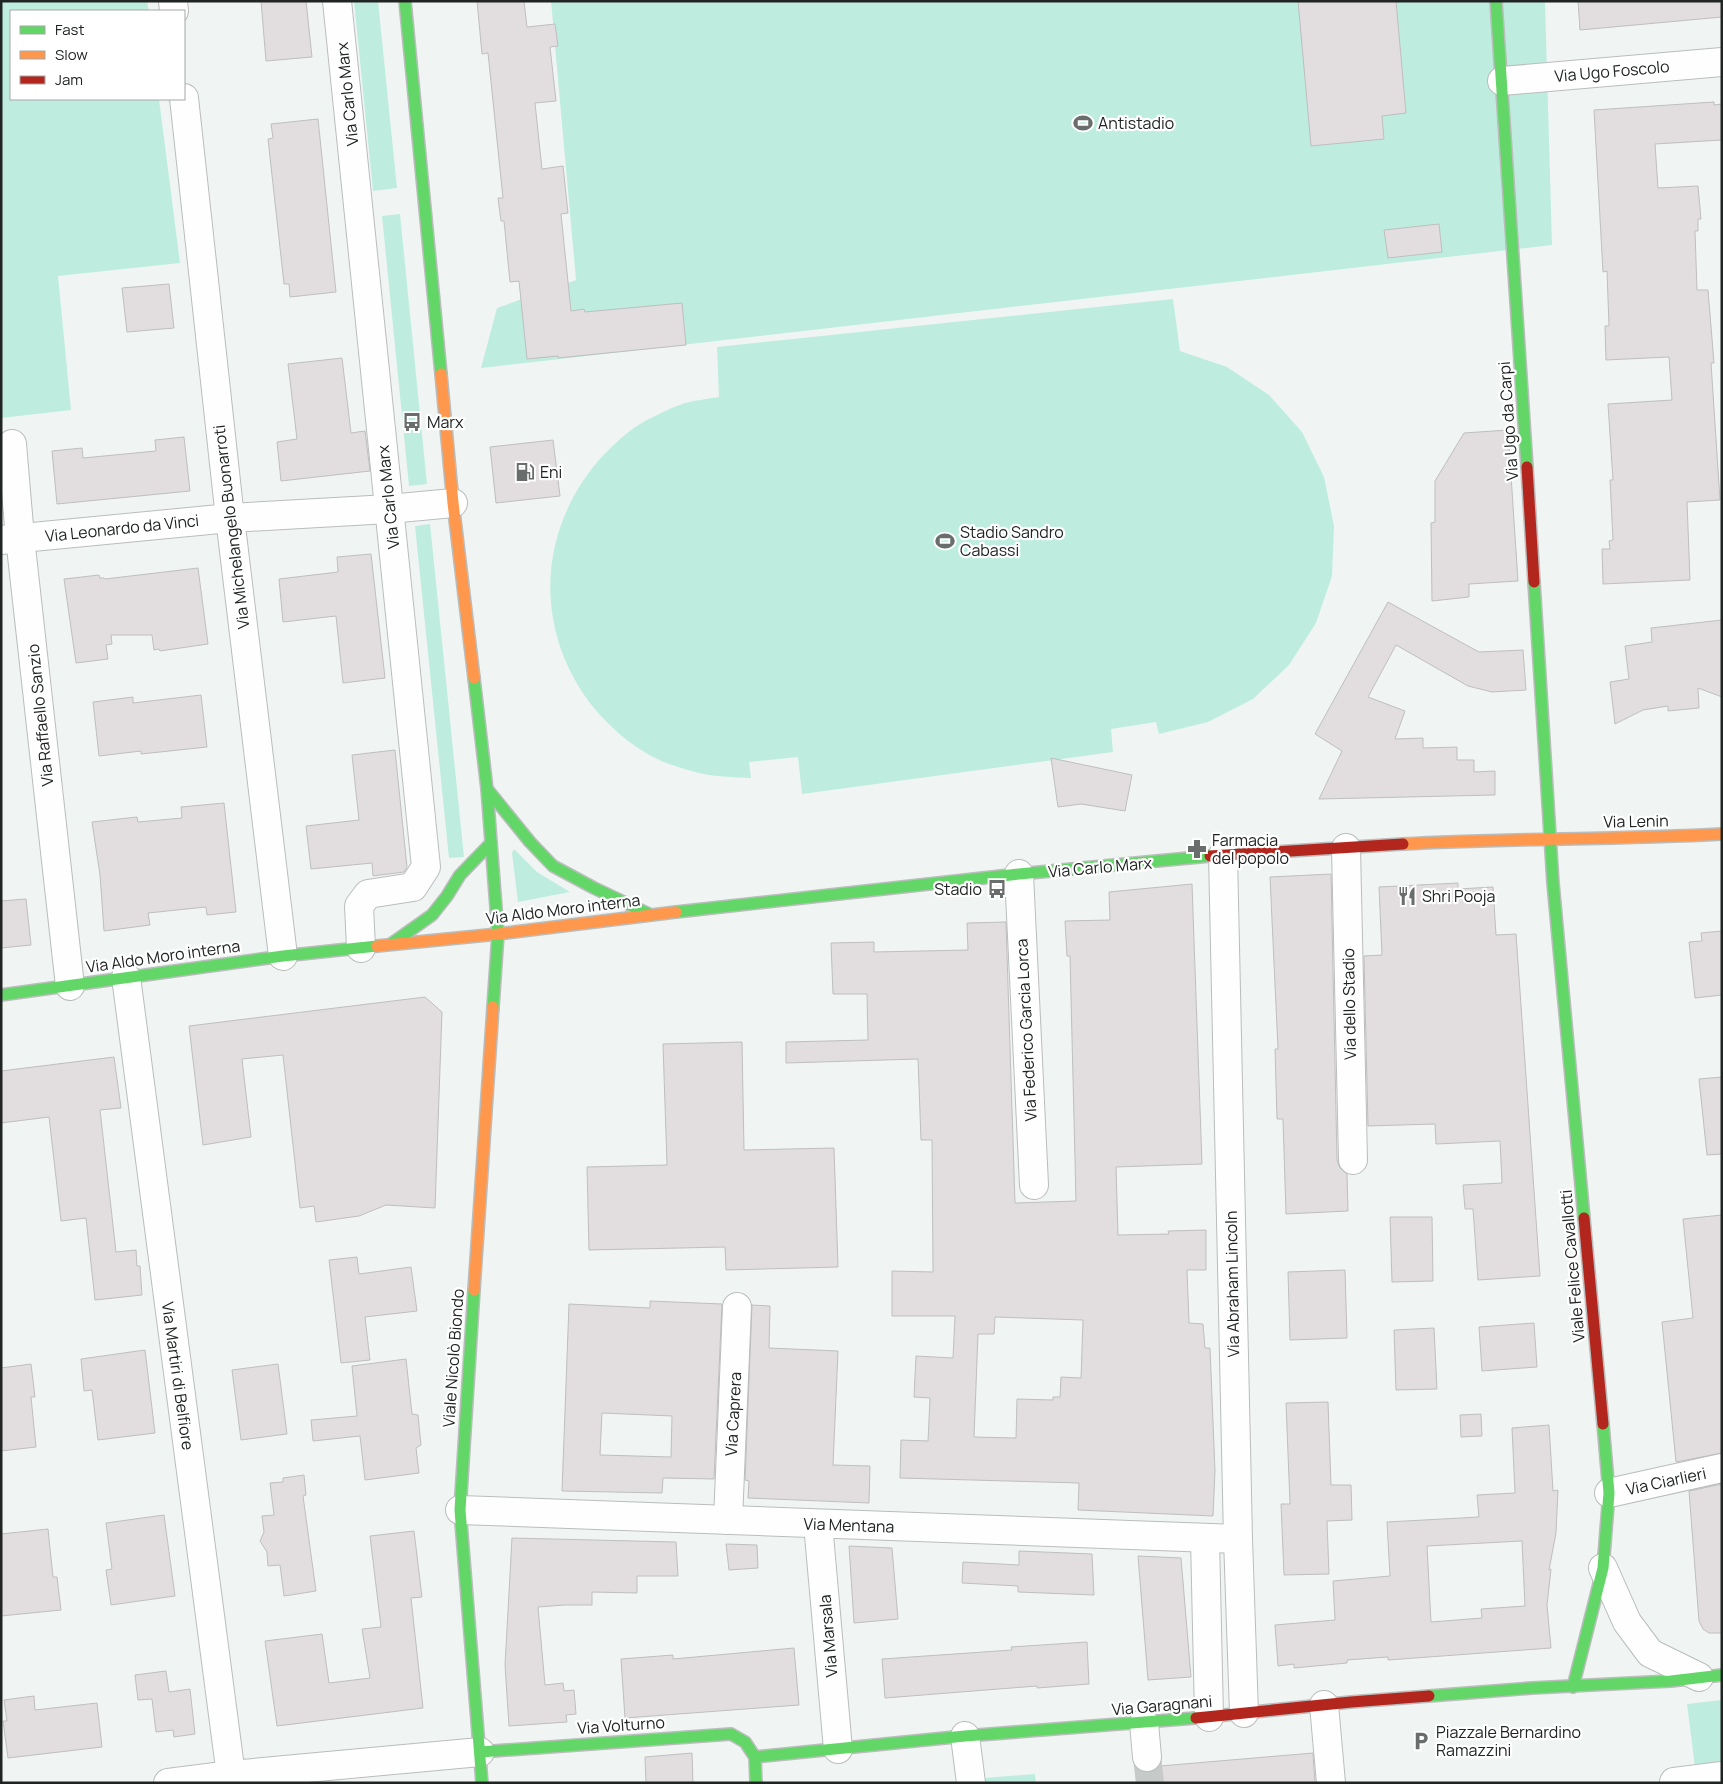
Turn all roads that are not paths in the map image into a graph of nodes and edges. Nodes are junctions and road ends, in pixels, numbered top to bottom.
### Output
1 (337, 1) edge
2 (405, 1) edge
3 (1496, 1) edge
4 (1722, 62) edge
5 (1502, 81) junction
6 (184, 100) edge
7 (12, 444) dead end
8 (453, 503) junction
9 (390, 509) junction
10 (230, 518) junction
11 (11, 539) edge
12 (487, 789) junction
13 (1722, 834) edge
14 (1551, 839) junction
15 (491, 843) junction
16 (1346, 848) junction
17 (1223, 855) junction
18 (1019, 874) junction
19 (651, 915) junction
20 (498, 934) junction
21 (389, 945) junction
22 (361, 948) junction
23 (283, 956) junction
24 (126, 977) junction
25 (70, 986) junction
26 (1, 995) edge
27 (1353, 1160) dead end
28 (1034, 1185) dead end
29 (737, 1307) dead end
30 (1722, 1468) edge
31 (1610, 1493) junction
32 (460, 1510) junction
33 (728, 1520) junction
34 (818, 1524) junction
35 (1205, 1539) junction
36 (1238, 1539) junction
37 (1603, 1568) junction
38 (1710, 1676) edge
39 (1573, 1687) junction
40 (1324, 1705) junction
41 (1244, 1713) junction
42 (1209, 1717) junction
43 (1144, 1723) junction
44 (965, 1736) junction
45 (838, 1749) junction
46 (480, 1752) junction
47 (755, 1757) junction
48 (1147, 1757) tunnel mouth
49 (1722, 1776) edge
50 (232, 1779) edge
51 (1674, 1782) edge
52 (168, 1783) edge
53 (482, 1783) edge
54 (756, 1783) edge
55 (971, 1783) edge
56 (1331, 1783) edge

1 - 9 street, Via Carlo Marx
2 - 8 street
3 - 5 street, Via Ugo da Carpi
4 - 5 street, Via Ugo Foscolo
5 - 14 street, Via Ugo da Carpi
6 - 10 street, Via Michelangelo Buonarroti
7 - 11 street, Via Raffaello Sanzio
8 - 9 street, Via Leonardo da Vinci
8 - 12 street
9 - 10 street, Via Leonardo da Vinci
9 - 22 street, Via Carlo Marx
10 - 11 street, Via Leonardo da Vinci
10 - 23 street, Via Michelangelo Buonarroti
11 - 25 street, Via Raffaello Sanzio
12 - 15 street
12 - 19 street, Via Aldo Moro interna
13 - 14 street, Via Lenin
14 - 16 street, Via Carlo Marx
14 - 31 street, Viale Felice Cavallotti
15 - 20 street
15 - 21 street, Via Aldo Moro interna
16 - 17 street, Via Carlo Marx
16 - 27 street, Via dello Stadio
17 - 18 street, Via Carlo Marx
17 - 36 street, Via Abraham Lincoln
18 - 19 street, Via Carlo Marx
18 - 28 street, Via Federico Garcia Lorca
19 - 20 street, Via Aldo Moro interna
20 - 21 street, Via Aldo Moro interna
20 - 32 street, Viale Nicolò Biondo
21 - 22 street, Via Aldo Moro interna
22 - 23 street, Via Aldo Moro interna
23 - 24 street, Via Aldo Moro interna
24 - 25 street, Via Aldo Moro interna
24 - 50 street, Via Martiri di Belfiore
25 - 26 street, Via Aldo Moro interna
29 - 33 street, Via Caprera
30 - 31 street, Via Ciarlieri
31 - 37 street, Viale Felice Cavallotti
32 - 33 street, Via Mentana
32 - 46 street, Viale Nicolò Biondo
33 - 34 street, Via Mentana
34 - 35 street, Via Mentana
34 - 45 street, Via Marsala
35 - 36 street, Via Mentana
35 - 42 street
36 - 41 street, Via Abraham Lincoln
37 - 38 street
37 - 39 street, Viale Felice Cavallotti
38 - 39 street, Via Garagnani
39 - 40 street, Via Garagnani
40 - 41 street, Via Garagnani
40 - 56 street
41 - 42 street, Via Garagnani
42 - 43 street, Via Garagnani
43 - 44 street, Via Garagnani
43 - 48 street
44 - 45 street, Via Garagnani
44 - 55 street
45 - 47 street, Via Garagnani
46 - 47 street, Via Volturno
46 - 50 street
46 - 53 street, Viale Nicolò Biondo
47 - 54 street
49 - 51 street
50 - 52 street

